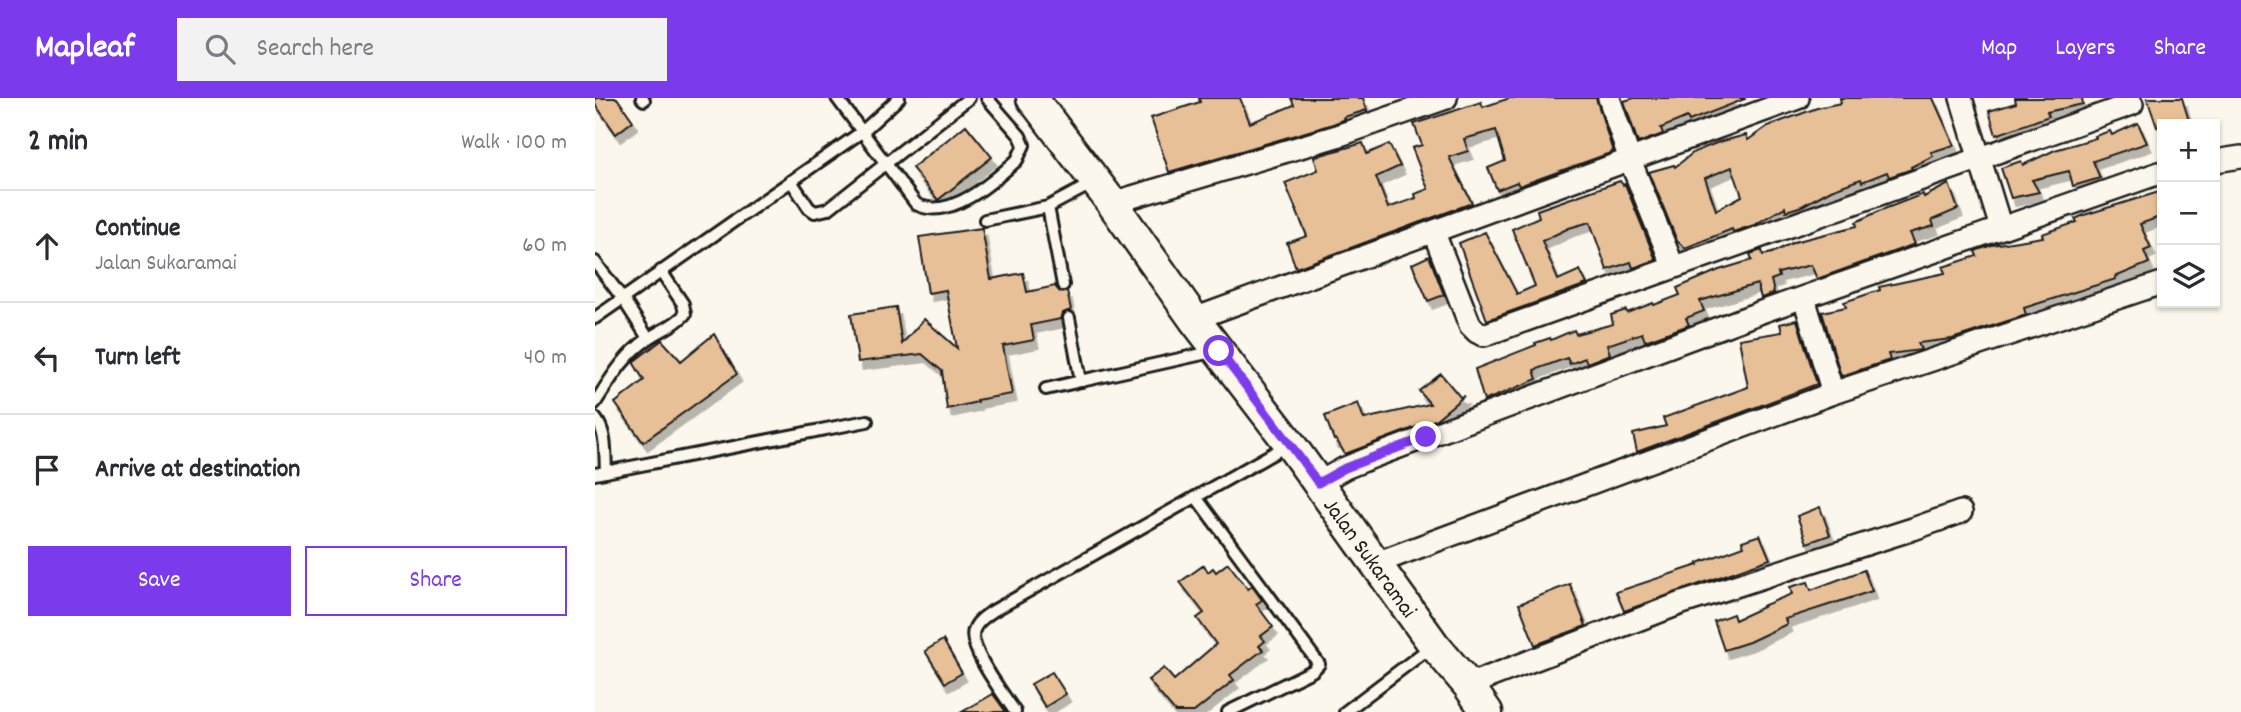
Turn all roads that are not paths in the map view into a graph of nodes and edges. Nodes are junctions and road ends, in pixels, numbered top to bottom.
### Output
1 (837, 98) edge
2 (899, 98) edge
3 (969, 98) edge
4 (987, 98) edge
5 (1032, 98) edge
6 (1446, 98) edge
7 (1609, 98) edge
8 (1798, 98) edge
9 (1961, 98) edge
10 (2132, 104) dead end
11 (863, 131) junction
12 (1980, 158) junction
13 (2241, 158) edge
14 (1630, 160) junction
15 (2220, 161) edge
16 (884, 164) junction
17 (2157, 174) edge
18 (791, 181) junction
19 (1103, 193) junction
20 (1048, 207) junction
21 (985, 220) dead end
22 (2001, 228) junction
23 (1434, 233) junction
24 (595, 262) edge
25 (1673, 266) junction
26 (661, 271) junction
27 (1063, 285) dead end
28 (2157, 285) edge
29 (1804, 298) junction
30 (623, 299) junction
31 (595, 318) edge
32 (1069, 318) dead end
33 (1194, 319) junction
34 (648, 338) junction
35 (1219, 351) junction
36 (1081, 381) junction
37 (1046, 389) dead end
38 (1833, 393) junction
39 (595, 403) edge
40 (595, 418) edge
41 (867, 421) dead end
42 (1290, 444) junction
43 (601, 473) edge
44 (1318, 483) junction
45 (1196, 497) junction
46 (1961, 512) dead end
47 (1376, 562) junction
48 (1434, 645) junction
49 (1468, 685) junction
50 (1015, 712) edge
51 (1228, 712) edge
52 (1345, 712) edge
53 (1487, 712) edge

1 - 11 lane
2 - 11 lane
3 - 16 lane
4 - 16 lane
5 - 19 street, Jalan Sukaramai
6 - 19 street
7 - 14 street
8 - 14 street
9 - 12 street
10 - 12 street
11 - 16 lane
11 - 18 lane
12 - 22 street
12 - 25 street
13 - 15 street
14 - 23 street
14 - 25 street
16 - 18 lane
17 - 22 street
18 - 26 lane
19 - 20 lane
19 - 33 street, Jalan Sukaramai
20 - 21 lane
20 - 27 lane
22 - 29 street
23 - 25 street
23 - 33 street
24 - 30 lane
26 - 30 lane
26 - 34 lane
28 - 38 street
29 - 38 street
29 - 44 street
30 - 31 lane
30 - 34 lane
32 - 36 lane
33 - 35 street, Jalan Sukaramai
34 - 39 lane
35 - 36 lane
35 - 42 street, Jalan Sukaramai
36 - 37 lane
38 - 47 street
40 - 43 lane
41 - 43 lane
42 - 44 street, Jalan Sukaramai
42 - 45 lane
44 - 47 street, Jalan Sukaramai
45 - 50 lane
45 - 51 lane
46 - 49 street
47 - 48 street, Jalan Sukaramai
48 - 49 street, Jalan Sukaramai
48 - 52 lane
49 - 53 street, Jalan Sukaramai

